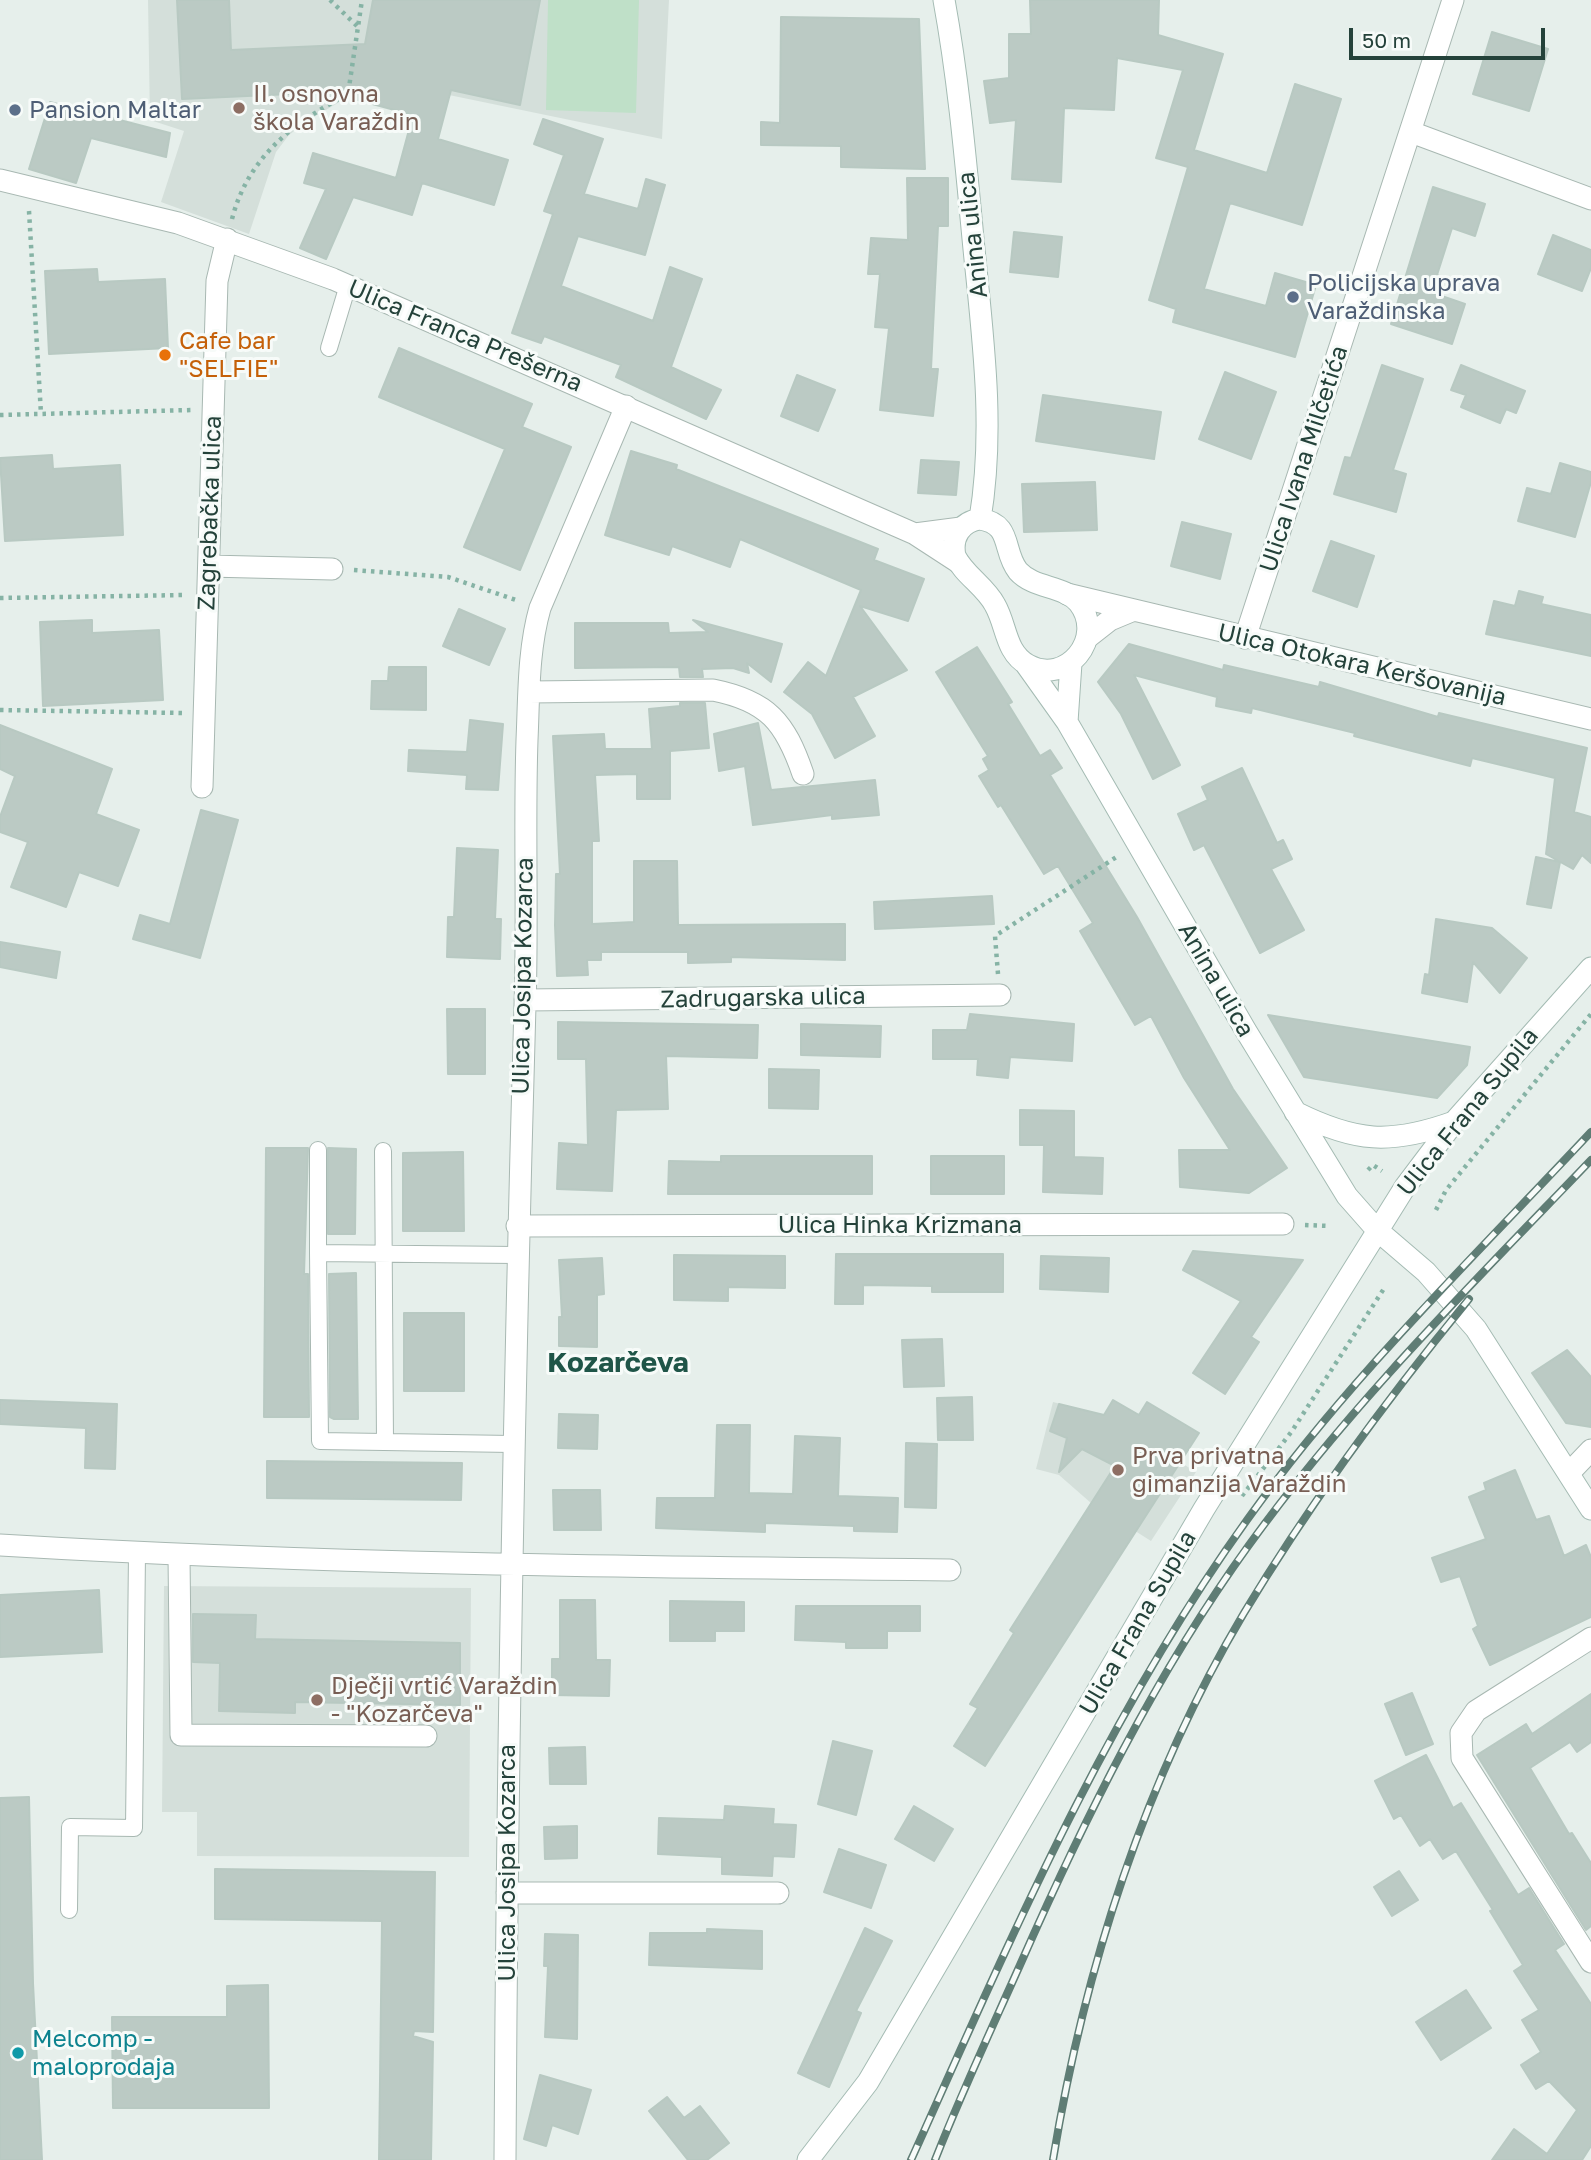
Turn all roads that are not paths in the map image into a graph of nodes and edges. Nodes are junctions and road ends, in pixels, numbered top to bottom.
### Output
1 (944, 0) edge
2 (1453, 0) edge
3 (1411, 132) junction
4 (0, 180) edge
5 (1591, 199) edge
6 (227, 239) junction
7 (348, 285) junction
8 (329, 348) dead end
9 (626, 406) junction
10 (988, 472) junction
11 (970, 524) junction
12 (1000, 528) junction
13 (915, 534) junction
14 (958, 562) junction
15 (209, 566) junction
16 (332, 569) road end
17 (1067, 594) junction
18 (1134, 610) junction
19 (1087, 638) junction
20 (1245, 638) junction
21 (1025, 663) junction
22 (1071, 663) junction
23 (529, 692) junction
24 (1591, 719) edge
25 (1067, 722) junction
26 (803, 774) dead end
27 (202, 787) dead end
28 (1591, 968) edge
29 (1000, 995) road end
30 (525, 1000) junction
31 (1293, 1111) junction
32 (1454, 1122) junction
33 (318, 1150) dead end
34 (383, 1151) dead end
35 (1283, 1224) dead end
36 (517, 1226) junction
37 (1377, 1230) junction
38 (318, 1253) junction
39 (384, 1254) junction
40 (516, 1255) junction
41 (385, 1442) junction
42 (513, 1444) junction
43 (1591, 1450) edge
44 (1569, 1474) junction
45 (1591, 1509) edge
46 (0, 1545) edge
47 (137, 1553) junction
48 (179, 1556) junction
49 (510, 1566) junction
50 (950, 1570) dead end
51 (1591, 1638) edge
52 (426, 1737) dead end
53 (507, 1893) junction
54 (778, 1893) dead end
55 (69, 1910) dead end
56 (1591, 1962) edge
57 (505, 2160) edge
58 (808, 2160) edge

1 - 10 street, Anina ulica
2 - 3 street, Ulica Ivana Milčetića
3 - 5 street
3 - 20 street, Ulica Ivana Milčetića
4 - 6 street, Ulica Franca Prešerna
6 - 7 street, Ulica Franca Prešerna
6 - 15 street, Zagrebačka ulica
7 - 8 lane
7 - 9 street, Ulica Franca Prešerna
9 - 13 street, Ulica Franca Prešerna
9 - 23 street, Ulica Josipa Kozarca
10 - 11 street, Anina ulica
10 - 12 street, Anina ulica
11 - 12 street
11 - 13 street
11 - 14 street, Anina ulica
12 - 17 street, Anina ulica
13 - 14 street, Ulica Franca Prešerna
14 - 21 street, Ulica Franca Prešerna
15 - 16 street
15 - 27 street, Zagrebačka ulica
17 - 18 street, Ulica Otokara Keršovanija
17 - 19 street
18 - 19 street
18 - 20 street, Ulica Otokara Keršovanija
19 - 22 street
20 - 24 street, Ulica Otokara Keršovanija
21 - 22 street
21 - 25 street, Anina ulica
22 - 25 street
23 - 26 street
23 - 30 street, Ulica Josipa Kozarca
25 - 31 street, Anina ulica
28 - 32 street, Ulica Frana Supila
29 - 30 street, Zadrugarska ulica
30 - 36 street, Ulica Josipa Kozarca
31 - 32 street
31 - 37 street, Anina ulica
32 - 37 street, Ulica Frana Supila
33 - 38 lane
34 - 39 lane
35 - 36 street, Ulica Hinka Krizmana
36 - 40 street, Ulica Josipa Kozarca
37 - 44 street, Anina ulica
37 - 58 street, Ulica Frana Supila
38 - 39 lane
38 - 41 lane
39 - 40 lane
39 - 41 lane
40 - 42 street, Ulica Josipa Kozarca
41 - 42 lane
42 - 49 street, Ulica Josipa Kozarca
43 - 44 street
44 - 45 street, Anina ulica
46 - 47 street
47 - 48 street
47 - 55 lane
48 - 49 street
48 - 52 street
49 - 50 street
49 - 53 street, Ulica Josipa Kozarca
51 - 56 street
53 - 54 street
53 - 57 street, Ulica Josipa Kozarca

